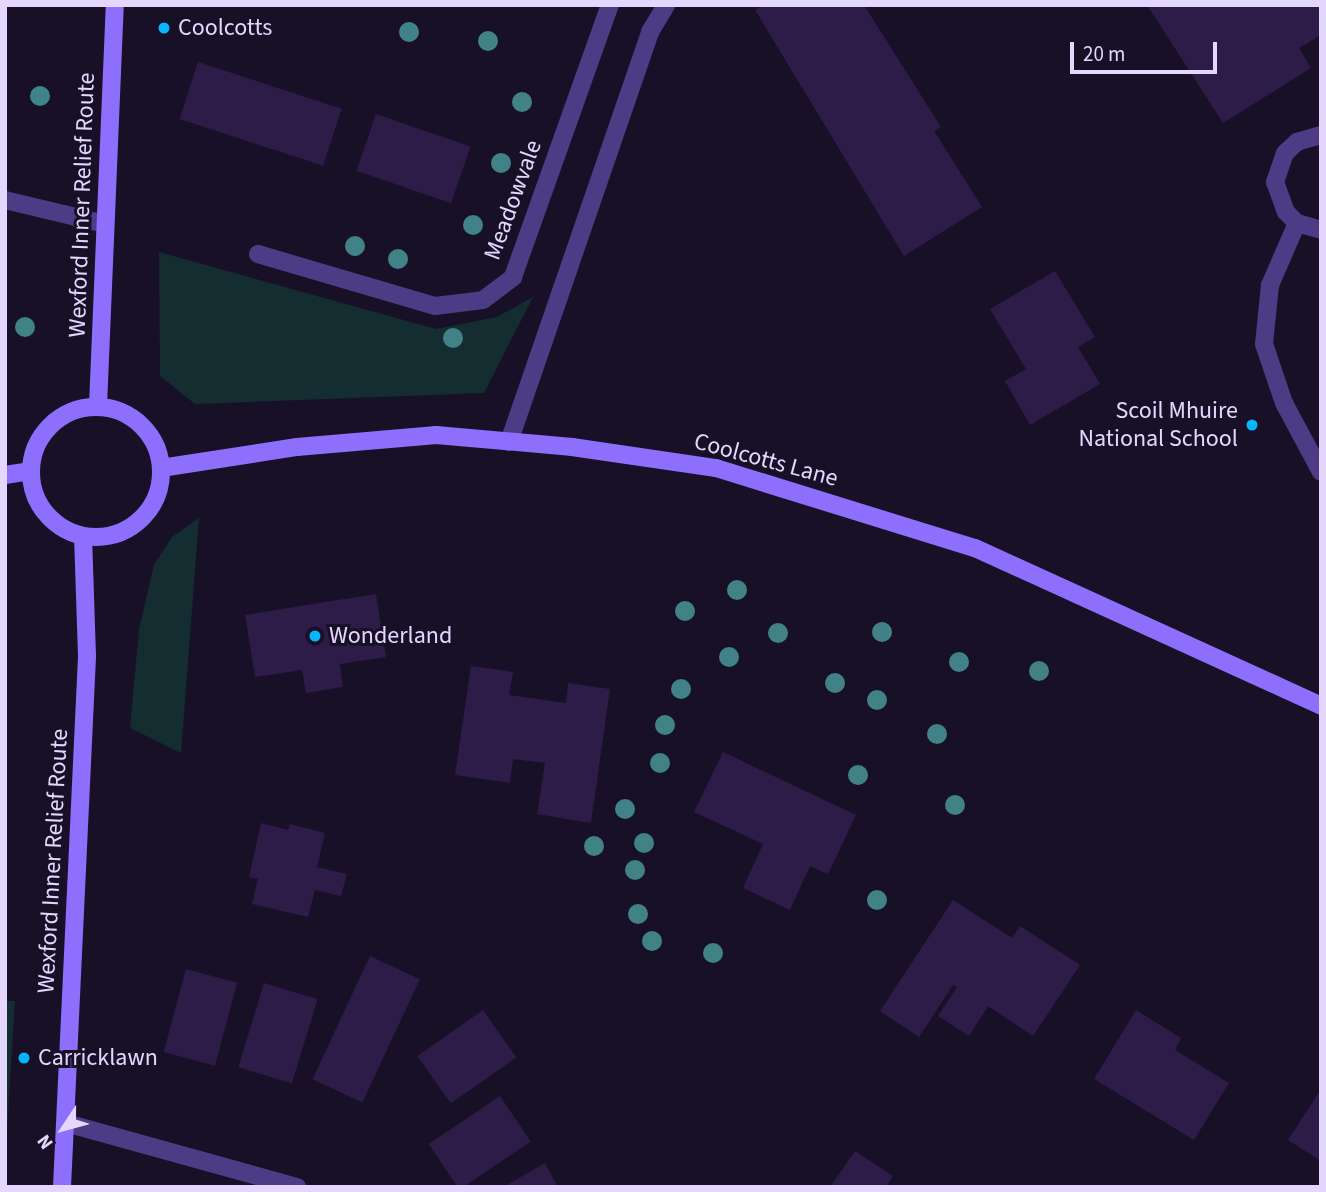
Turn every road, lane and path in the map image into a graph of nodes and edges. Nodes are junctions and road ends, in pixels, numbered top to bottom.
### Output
1 (115, 5) edge
2 (610, 5) edge
3 (666, 5) edge
4 (1321, 135) edge
5 (5, 200) edge
6 (1297, 223) junction
7 (105, 224) junction
8 (1321, 230) edge
9 (258, 254) dead end
10 (98, 406) junction
11 (509, 442) junction
12 (161, 468) junction
13 (30, 471) junction
14 (1321, 472) edge
15 (5, 475) edge
16 (83, 537) junction
17 (1321, 706) edge
18 (66, 1123) junction
19 (62, 1187) edge
20 (297, 1187) edge

1 - 7 street, Wexford Inner Relief Route
2 - 9 street, Meadowvale
3 - 11 street
4 - 6 street
5 - 7 street
6 - 8 street
6 - 14 street
7 - 10 street, Wexford Inner Relief Route
10 - 12 street
10 - 13 street
11 - 12 street, Coolcotts Lane
11 - 17 street, Coolcotts Lane
12 - 16 street
13 - 15 street
13 - 16 street
16 - 18 street, Wexford Inner Relief Route
18 - 19 street, Wexford Inner Relief Route
18 - 20 street

